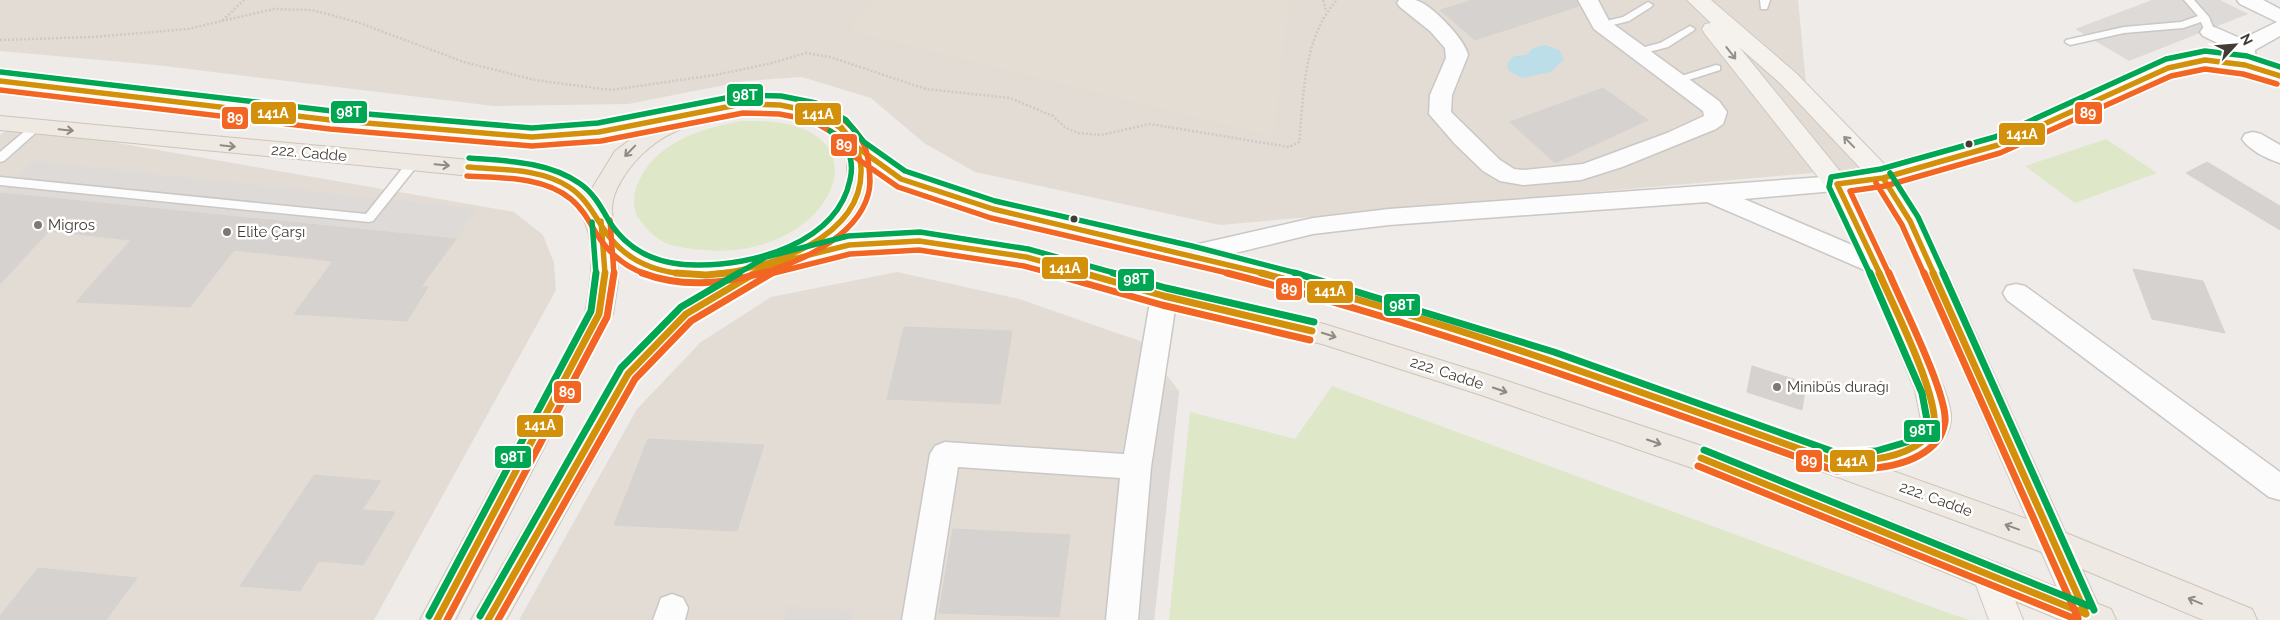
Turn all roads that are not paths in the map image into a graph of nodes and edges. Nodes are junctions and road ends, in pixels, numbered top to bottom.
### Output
1 (1588, 0) edge
2 (1691, 0) edge
3 (1698, 0) edge
4 (2189, 0) edge
5 (2247, 0) edge
6 (1407, 3) dead end
7 (1648, 5) dead end
8 (2280, 17) edge
9 (2207, 24) junction
10 (1601, 25) junction
11 (2280, 28) edge
12 (1690, 29) dead end
13 (2070, 42) dead end
14 (1637, 52) junction
15 (2245, 57) junction
16 (1716, 68) dead end
17 (2280, 76) edge
18 (1676, 81) junction
19 (0, 82) edge
20 (703, 112) junction
21 (12, 126) edge
22 (2253, 139) dead end
23 (858, 148) junction
24 (2280, 155) edge
25 (0, 158) edge
26 (413, 162) junction
27 (1883, 178) junction
28 (0, 181) edge
29 (1837, 184) junction
30 (1708, 192) junction
31 (601, 221) junction
32 (1190, 255) junction
33 (769, 265) junction
34 (1876, 265) junction
35 (2016, 293) dead end
36 (1164, 296) junction
37 (1836, 462) junction
38 (1136, 467) junction
39 (2280, 488) edge
40 (2055, 543) junction
41 (1988, 574) junction
42 (2091, 618) edge
43 (437, 620) edge
44 (488, 620) edge
45 (918, 620) edge
46 (1122, 620) edge
47 (2006, 620) edge
48 (2240, 620) edge

1 - 10 street
2 -> 29 street
27 -> 3 street
4 - 9 lane
5 - 8 street
6 - 18 street
7 - 10 lane
9 - 13 lane
9 - 15 street
10 - 14 street
11 - 15 street
12 - 14 lane
14 - 18 street
15 - 17 street
15 - 27 street
16 - 18 lane
19 - 20 main road
20 - 23 main road
20 -> 31 main road
21 - 25 lane
21 -> 26 main road, 222. Cadde
22 - 24 street
23 - 32 main road, 222. Cadde
23 - 33 main road
26 - 28 lane
26 -> 31 main road, 222. Cadde
27 - 29 street
27 - 40 street
29 - 30 street
29 - 34 street
30 - 32 street
30 - 34 street
31 - 33 main road, 222. Cadde
31 - 43 main road
32 - 37 main road, 222. Cadde
33 - 36 main road, 222. Cadde
33 - 44 main road
34 - 37 street
35 - 39 street
36 - 38 street
36 -> 41 main road, 222. Cadde
40 -> 37 main road, 222. Cadde
38 - 45 street
38 - 46 street
40 - 42 street
48 -> 40 main road, 222. Cadde
41 - 42 main road, 222. Cadde
41 - 47 street

